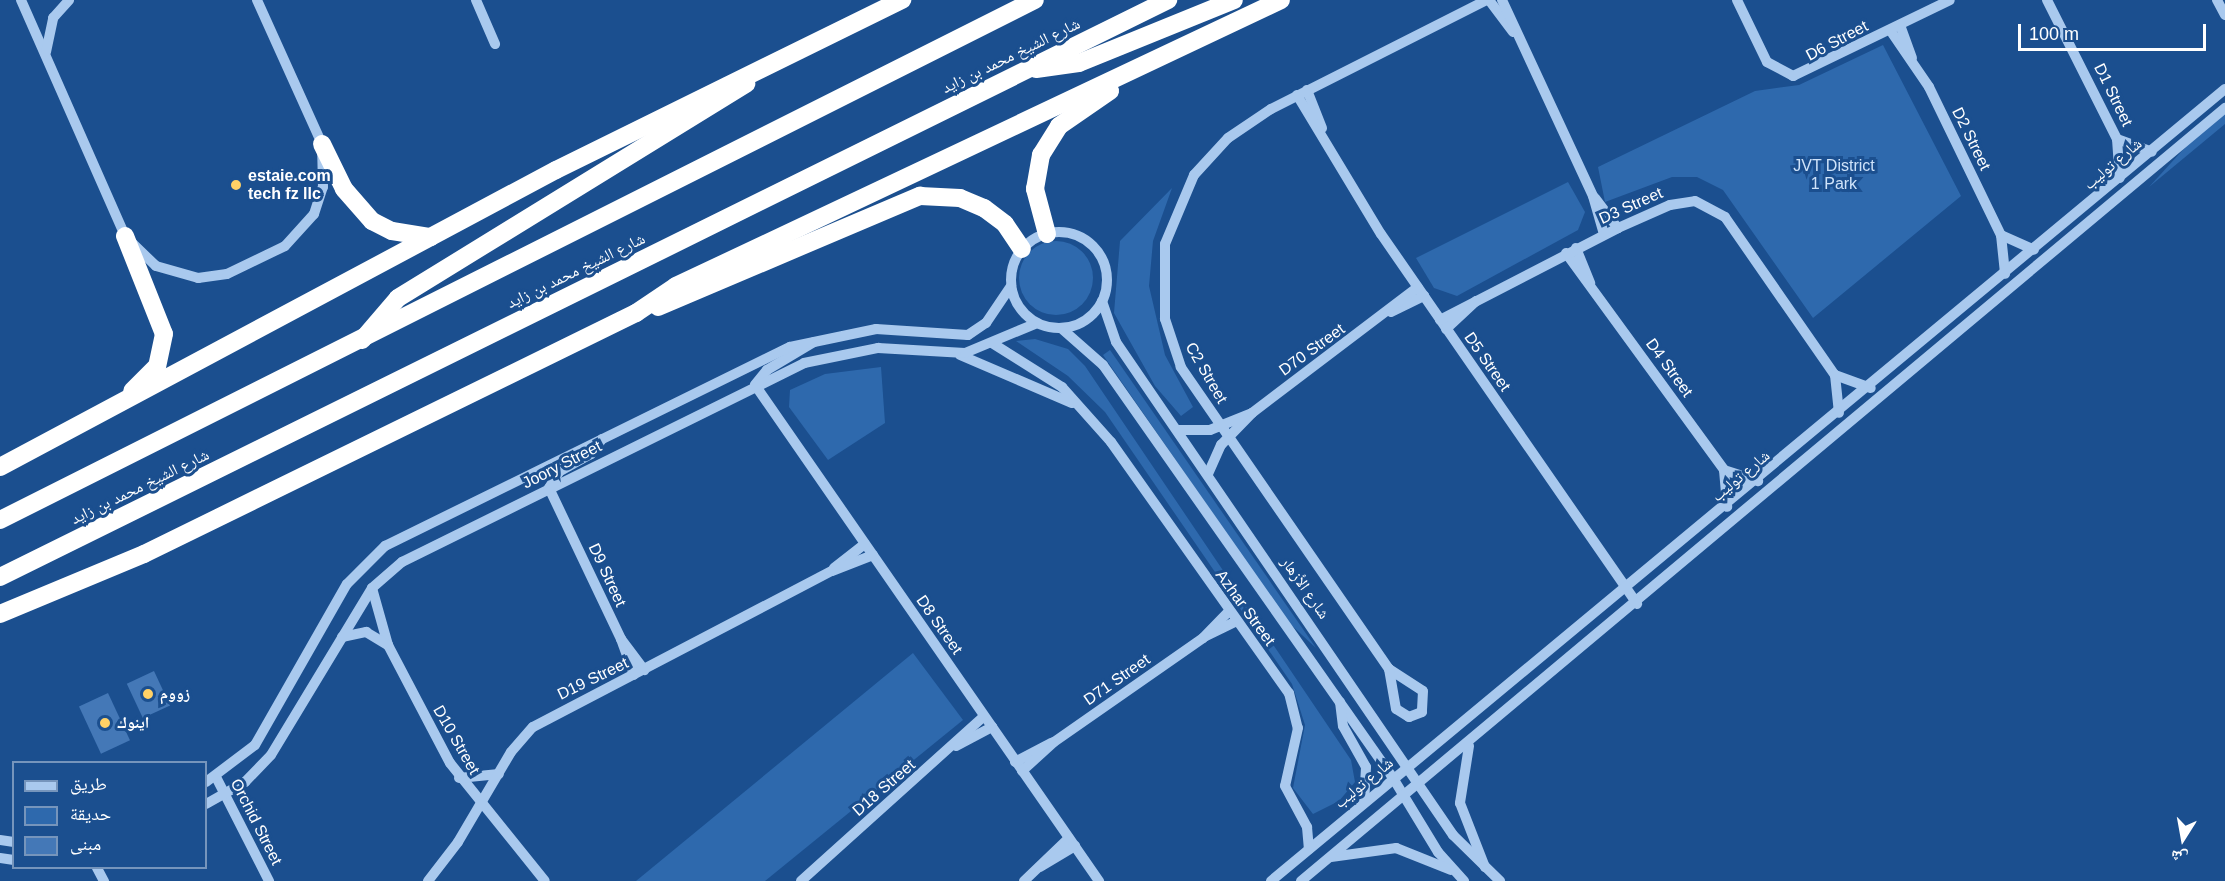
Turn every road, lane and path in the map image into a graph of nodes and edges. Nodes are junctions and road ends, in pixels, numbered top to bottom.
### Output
1 (21, 0) edge
2 (69, 0) edge
3 (257, 0) edge
4 (476, 0) edge
5 (902, 0) edge
6 (1035, 0) edge
7 (1168, 0) edge
8 (1234, 0) edge
9 (1281, 0) edge
10 (1488, 0) edge
11 (1502, 0) edge
12 (1737, 0) edge
13 (1950, 0) edge
14 (2047, 0) edge
15 (2217, 0) edge
16 (2225, 15) edge
17 (1895, 27) junction
18 (1513, 32) junction
19 (1193, 40) junction
20 (495, 44) dead end
21 (46, 56) junction
22 (1028, 69) junction
23 (759, 70) junction
24 (2225, 89) edge
25 (1302, 92) junction
26 (2225, 108) edge
27 (2117, 139) junction
28 (322, 144) junction
29 (2152, 152) junction
30 (2120, 178) junction
31 (1593, 196) junction
32 (1618, 228) junction
33 (1047, 234) junction
34 (1604, 234) junction
35 (2001, 235) junction
36 (125, 236) junction
37 (431, 237) junction
38 (1022, 249) junction
39 (2034, 250) junction
40 (1571, 251) junction
41 (2005, 274) junction
42 (1011, 286) junction
43 (1421, 291) junction
44 (1102, 301) junction
45 (636, 313) junction
46 (1037, 323) junction
47 (1443, 324) junction
48 (1061, 328) junction
49 (915, 330) junction
50 (816, 339) junction
51 (361, 342) junction
52 (992, 343) junction
53 (913, 348) junction
54 (956, 354) junction
55 (1835, 375) junction
56 (755, 385) junction
57 (1871, 388) junction
58 (1077, 406) junction
59 (1252, 413) junction
60 (1839, 413) junction
61 (1221, 426) junction
62 (1177, 430) junction
63 (1228, 438) junction
64 (602, 439) junction
65 (43, 449) junction
66 (0, 467) edge
67 (1724, 470) junction
68 (1208, 474) junction
69 (1758, 482) junction
70 (549, 488) junction
71 (1727, 507) junction
72 (0, 520) edge
73 (865, 544) junction
74 (873, 555) junction
75 (832, 571) junction
76 (0, 577) edge
77 (372, 588) junction
78 (1627, 590) junction
79 (1637, 604) junction
80 (1228, 612) junction
81 (0, 614) edge
82 (1235, 622) junction
83 (342, 637) junction
84 (1203, 638) junction
85 (388, 645) junction
86 (1389, 669) junction
87 (639, 673) junction
88 (1340, 702) junction
89 (984, 716) junction
90 (992, 727) junction
91 (956, 746) junction
92 (1468, 746) junction
93 (1019, 766) junction
94 (1410, 766) junction
95 (499, 774) junction
96 (459, 778) junction
97 (1394, 778) junction
98 (211, 779) edge
99 (1421, 783) junction
100 (225, 795) junction
101 (1404, 796) junction
102 (1364, 801) junction
103 (207, 804) edge
104 (481, 805) junction
105 (1072, 842) junction
106 (1309, 849) junction
107 (1328, 857) junction
108 (1455, 872) junction
109 (1488, 872) junction
110 (269, 881) edge
111 (428, 881) edge
112 (544, 881) edge
113 (801, 881) edge
114 (1024, 881) edge
115 (1099, 881) edge
116 (1271, 881) edge
117 (1301, 881) edge
118 (1464, 881) edge
119 (1500, 881) edge

1 - 21 street
2 - 21 street
3 - 28 street
4 - 20 street
5 - 23 highway
6 - 51 highway, شارع الشيخ محمد بن زايد
7 - 22 highway, شارع الشيخ محمد بن زايد
8 - 22 highway
9 - 19 highway
10 - 18 street
10 - 25 street, C2 Street
11 - 18 street
12 - 17 street, D6 Street
13 - 17 street, D6 Street
14 - 27 street, D1 Street
15 - 16 street
17 - 35 street, D2 Street
18 - 31 street
19 - 33 highway
19 - 45 highway
21 - 36 street
22 - 76 highway, شارع الشيخ محمد بن زايد
23 - 37 highway
23 - 51 highway
24 - 29 street, شارع توليب
25 - 43 street, D5 Street
25 - 61 street, C2 Street
26 - 79 street, شارع توليب
27 - 29 street, D1 Street
27 - 30 street, D1 Street
28 - 36 street
28 - 37 highway
29 - 30 street, شارع توليب
30 - 39 street, شارع توليب
31 - 32 street
31 - 34 street
32 - 34 street, D3 Street
32 - 55 street, D3 Street
33 - 38 street
33 - 44 street, شارع الأزهار
34 - 40 street, D3 Street
35 - 39 street
35 - 41 street, D2 Street
36 - 65 highway
37 - 65 highway
38 - 42 street
38 - 45 highway
39 - 41 street, شارع توليب
40 - 47 street, D3 Street
40 - 67 street, D4 Street
41 - 57 street, شارع توليب
42 - 46 street
42 - 49 street, Joory Street
43 - 47 street, D5 Street
43 - 59 street, D70 Street
44 - 48 street
44 - 62 street, شارع الأزهار
45 - 81 highway
46 - 48 street
46 - 52 street, Joory Street
47 - 78 street, D5 Street
48 - 88 street
49 - 50 street, Joory Street
49 - 53 street
50 - 56 street
50 - 64 street, Joory Street
51 - 72 highway, شارع الشيخ محمد بن زايد
52 - 54 street, Joory Street
52 - 58 street, Azhar Street
53 - 54 street, Joory Street
53 - 56 street, Joory Street
54 - 58 street, Azhar Street
55 - 57 street
55 - 60 street, D3 Street
56 - 70 street, Joory Street
56 - 73 street, D8 Street
57 - 60 street, شارع توليب
58 - 80 street, Azhar Street
59 - 61 street, D70 Street
59 - 63 street, D70 Street
60 - 69 street, شارع توليب
61 - 62 street, D70 Street
61 - 63 street, C2 Street
62 - 68 street, شارع الأزهار
63 - 68 street, D70 Street
63 - 86 street, C2 Street
64 - 70 street
64 - 98 street, Joory Street
65 - 66 highway
67 - 69 street
67 - 71 street
68 - 94 street, شارع الأزهار
69 - 71 street, شارع توليب
70 - 77 street, Joory Street
70 - 87 street, D9 Street
71 - 78 street, شارع توليب
73 - 74 street, D8 Street
73 - 75 street, D19 Street
74 - 75 street, D19 Street
74 - 89 street, D8 Street
75 - 87 street, D19 Street
77 - 83 street, Joory Street
77 - 85 street, D10 Street
78 - 79 street, D5 Street
78 - 94 street, شارع توليب
79 - 92 street, شارع توليب
80 - 82 street, Azhar Street
80 - 84 street, D71 Street
82 - 84 street
82 - 106 street, Azhar Street
83 - 85 street
83 - 100 street, Joory Street
84 - 93 street, D71 Street
85 - 96 street, D10 Street
86 - 86 street, C2 Street
87 - 95 street, D19 Street
88 - 97 street
88 - 102 street
89 - 90 street, D8 Street
89 - 91 street, D18 Street
90 - 91 street
90 - 93 street, D8 Street
91 - 113 street, D18 Street
92 - 99 street, شارع توليب
92 - 109 street
93 - 105 street, D8 Street
94 - 97 street, شارع توليب
94 - 99 street, شارع الأزهار
95 - 96 street
95 - 104 street, D19 Street
96 - 104 street, D10 Street
97 - 101 street
97 - 102 street, شارع توليب
98 - 100 street, Orchid Street
99 - 101 street, شارع توليب
99 - 109 street, شارع الأزهار
100 - 103 street, Joory Street
100 - 110 street, Orchid Street
101 - 107 street, شارع توليب
101 - 108 street
102 - 106 street, شارع توليب
104 - 111 street, D19 Street
104 - 112 street, D10 Street
105 - 114 street
105 - 115 street, D8 Street
106 - 116 street, شارع توليب
107 - 108 street
107 - 117 street, شارع توليب
108 - 118 street
109 - 119 street, شارع الأزهار

